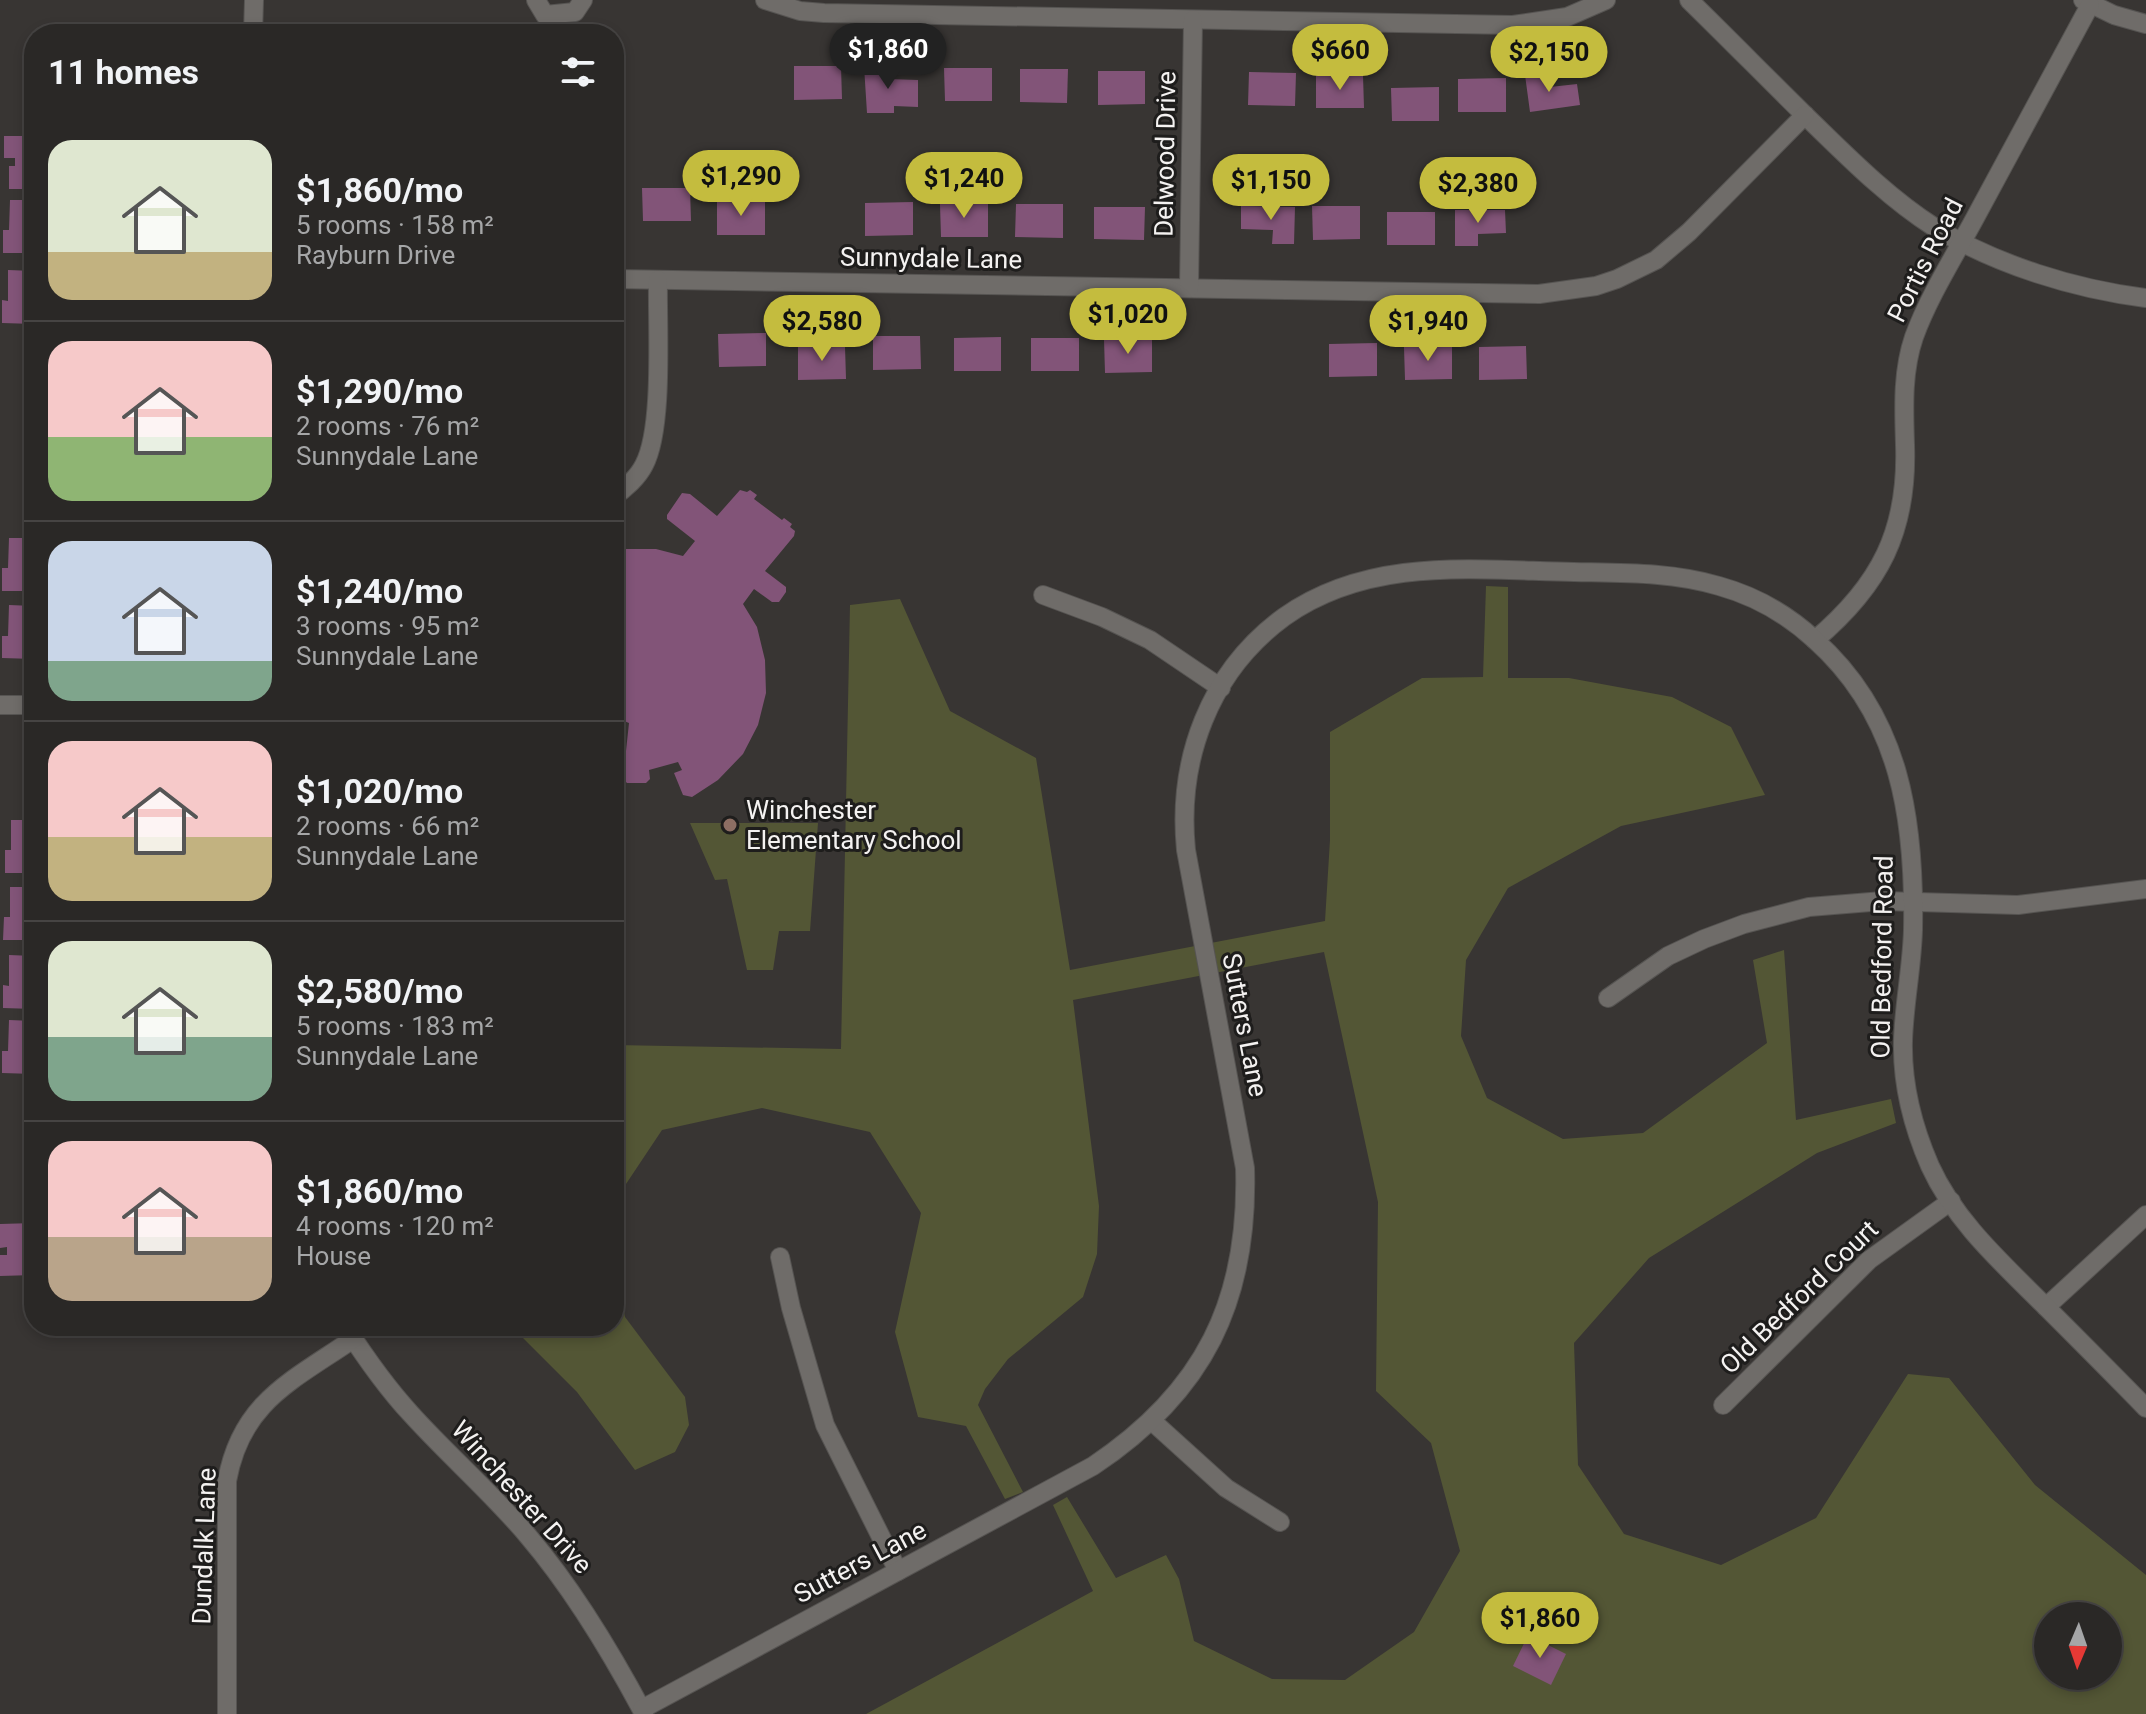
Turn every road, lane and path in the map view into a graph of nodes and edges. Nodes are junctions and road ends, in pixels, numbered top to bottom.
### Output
1 (254, 0) edge
2 (536, 0) edge
3 (583, 0) edge
4 (765, 0) edge
5 (1606, 0) edge
6 (1689, 0) edge
7 (2086, 2) edge
8 (1193, 20) junction
9 (253, 24) edge
10 (2146, 24) edge
11 (1805, 115) junction
12 (1963, 241) junction
13 (624, 279) edge
14 (658, 280) junction
15 (1189, 288) junction
16 (2146, 298) edge
17 (624, 488) edge
18 (1043, 595) dead end
19 (1815, 640) junction
20 (1221, 688) junction
21 (0, 705) edge
22 (24, 705) edge
23 (2146, 889) edge
24 (1913, 902) junction
25 (1608, 998) dead end
26 (1951, 1201) junction
27 (2146, 1215) edge
28 (780, 1257) dead end
29 (2046, 1307) junction
30 (344, 1336) edge
31 (352, 1336) edge
32 (1723, 1405) dead end
33 (2146, 1408) edge
34 (1152, 1421) junction
35 (1280, 1522) dead end
36 (898, 1571) junction
37 (643, 1712) edge
38 (227, 1714) edge

1 - 9 street
2 - 3 street
4 - 8 street
5 - 8 street
6 - 11 street
7 - 10 street
7 - 12 street, Portis Road
8 - 15 street, Delwood Drive
11 - 12 street
11 - 15 street, Sunnydale Lane
12 - 16 street
12 - 19 street, Portis Road
13 - 14 street, Sunnydale Lane
14 - 15 street, Sunnydale Lane
14 - 17 street
18 - 20 street
19 - 20 street, Sutters Lane
19 - 24 street, Old Bedford Road
20 - 34 street, Sutters Lane
21 - 22 street
23 - 24 street
24 - 25 street
24 - 26 street, Old Bedford Road
26 - 29 street, Old Bedford Road
26 - 32 street, Old Bedford Court
27 - 29 street
28 - 36 street
29 - 33 street, Old Bedford Road
30 - 38 street, Dundalk Lane
31 - 37 street, Winchester Drive
34 - 35 street
34 - 36 street, Sutters Lane
36 - 37 street, Sutters Lane

